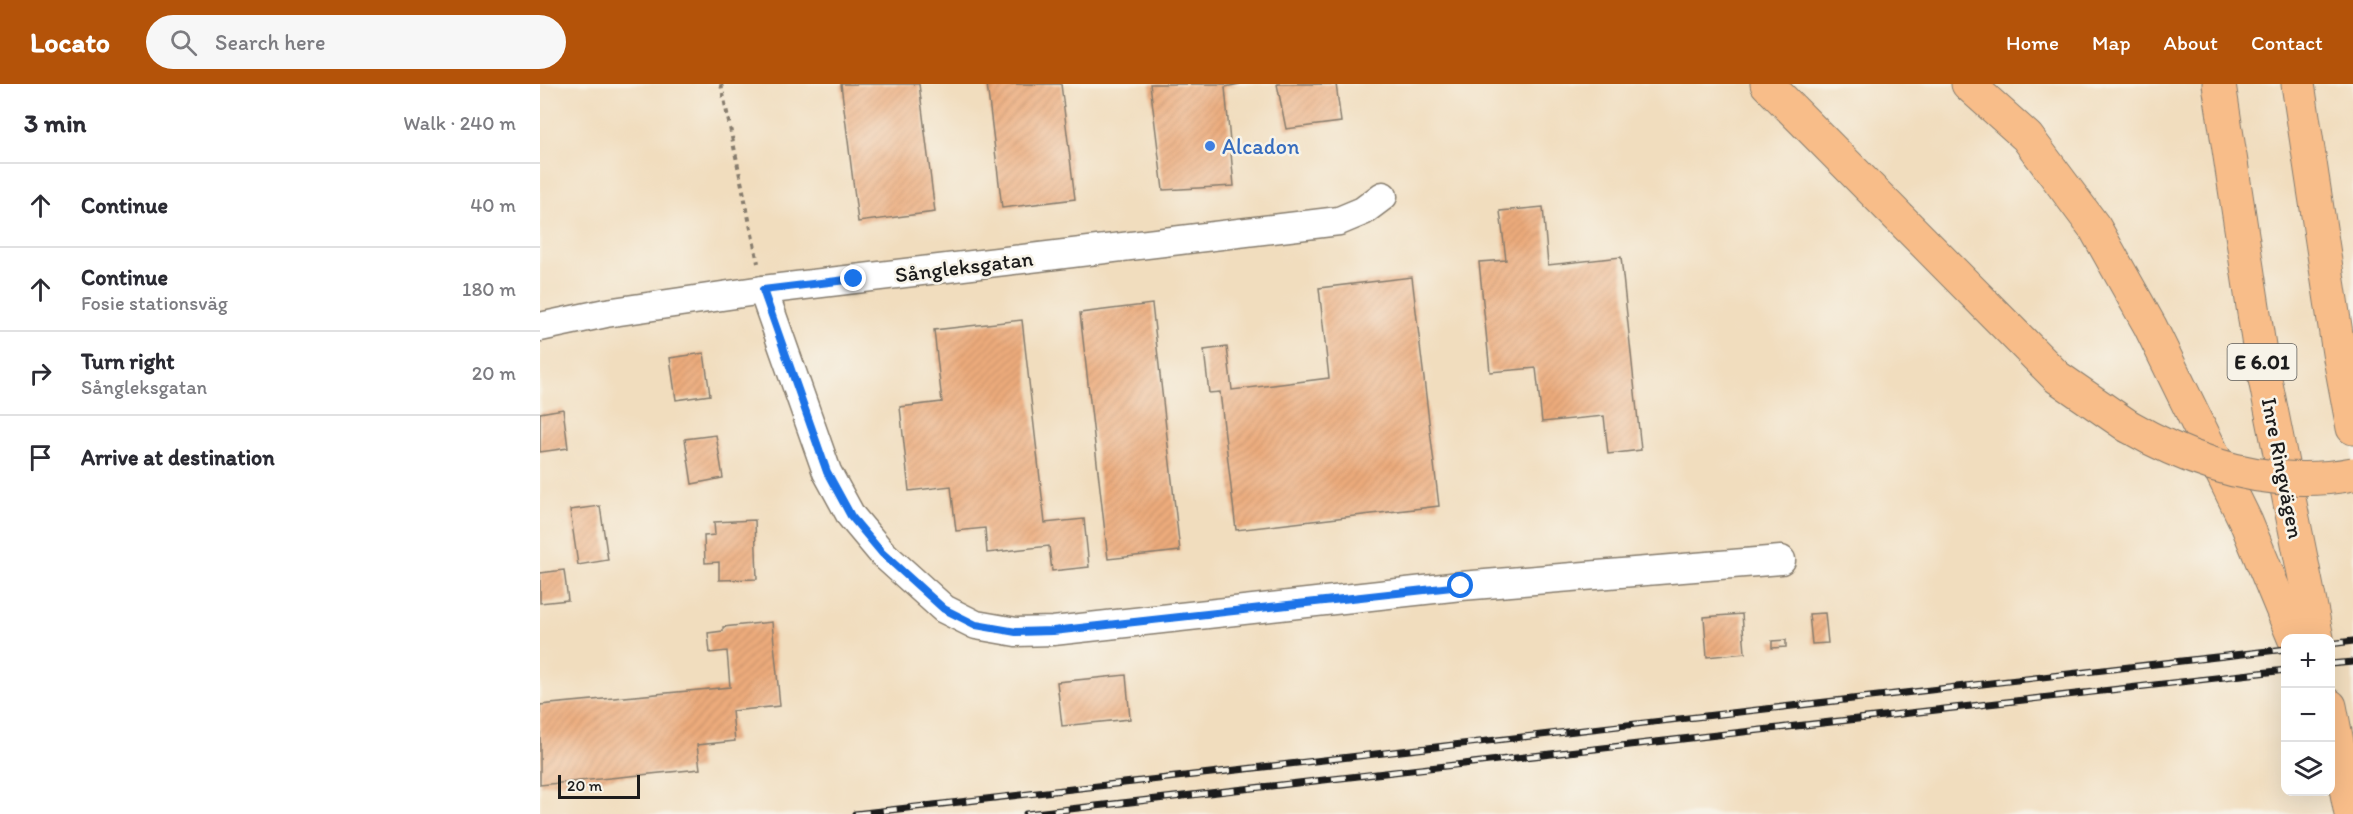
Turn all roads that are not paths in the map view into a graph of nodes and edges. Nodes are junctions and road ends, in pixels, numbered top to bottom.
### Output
1 (1767, 84) edge
2 (1968, 84) edge
3 (2219, 84) edge
4 (2298, 84) edge
5 (1383, 196) dead end
6 (763, 290) junction
7 (540, 327) edge
8 (2353, 428) edge
9 (2353, 474) edge
10 (1781, 560) dead end
11 (2293, 634) edge
12 (2316, 634) edge
13 (2335, 739) edge
14 (2351, 814) edge

1 - 9 highway, bridge
2 - 11 highway
3 - 12 highway, Inre Ringvägen / E 6.01
4 - 8 highway
5 - 6 street, Sångleksgatan
6 - 7 street, Sångleksgatan
6 - 10 street
13 - 14 highway

